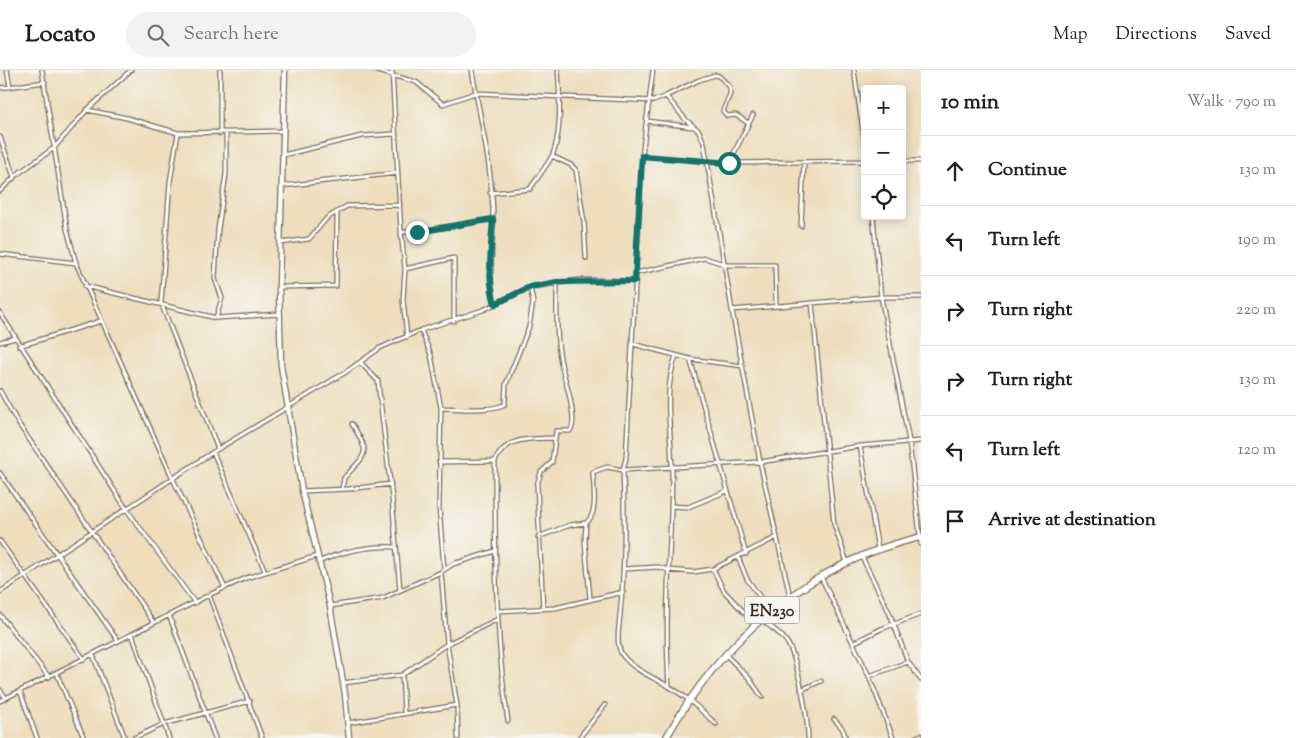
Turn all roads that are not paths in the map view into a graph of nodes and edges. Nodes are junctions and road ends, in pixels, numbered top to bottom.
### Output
1 (7, 70) edge
2 (42, 70) edge
3 (132, 70) edge
4 (220, 70) edge
5 (285, 70) edge
6 (374, 70) edge
7 (392, 70) edge
8 (472, 70) edge
9 (558, 70) edge
10 (653, 70) edge
11 (854, 70) edge
12 (392, 75) junction
13 (45, 82) junction
14 (10, 87) junction
15 (0, 88) edge
16 (476, 93) junction
17 (560, 96) junction
18 (666, 96) junction
19 (650, 101) junction
20 (87, 110) junction
21 (753, 115) dead end
22 (647, 121) junction
23 (748, 123) junction
24 (693, 127) junction
25 (863, 130) edge
26 (283, 131) junction
27 (178, 133) junction
28 (220, 134) junction
29 (226, 134) junction
30 (395, 134) junction
31 (0, 137) edge
32 (54, 148) junction
33 (283, 156) junction
34 (552, 156) junction
35 (642, 156) junction
36 (708, 161) junction
37 (861, 161) edge
38 (906, 161) edge
39 (921, 161) edge
40 (804, 162) junction
41 (729, 163) junction
42 (398, 174) junction
43 (14, 177) junction
44 (282, 186) junction
45 (0, 191) edge
46 (490, 193) junction
47 (400, 205) junction
48 (336, 212) junction
49 (493, 219) junction
50 (873, 220) edge
51 (801, 226) dead end
52 (401, 232) junction
53 (280, 243) junction
54 (0, 254) edge
55 (586, 258) dead end
56 (76, 263) junction
57 (724, 264) junction
58 (405, 269) junction
59 (636, 273) junction
60 (635, 281) junction
61 (557, 282) junction
62 (85, 286) junction
63 (279, 287) junction
64 (530, 287) junction
65 (921, 297) edge
66 (881, 298) junction
67 (161, 303) junction
68 (812, 303) junction
69 (495, 304) junction
70 (776, 305) junction
71 (732, 310) junction
72 (0, 313) edge
73 (280, 314) junction
74 (216, 318) junction
75 (101, 321) junction
76 (454, 321) junction
77 (421, 330) junction
78 (407, 337) junction
79 (15, 338) junction
80 (0, 342) edge
81 (633, 344) junction
82 (19, 346) junction
83 (676, 356) junction
84 (690, 359) junction
85 (360, 362) junction
86 (743, 366) junction
87 (0, 391) edge
88 (286, 407) junction
89 (441, 408) junction
90 (352, 424) dead end
91 (555, 438) junction
92 (921, 440) edge
93 (909, 441) junction
94 (860, 446) junction
95 (218, 449) junction
96 (213, 452) junction
97 (827, 452) junction
98 (495, 461) junction
99 (439, 462) junction
100 (760, 462) junction
101 (721, 464) junction
102 (672, 467) junction
103 (623, 470) junction
104 (0, 473) edge
105 (173, 478) junction
106 (391, 484) junction
107 (342, 489) junction
108 (302, 491) junction
109 (727, 491) junction
110 (671, 506) junction
111 (126, 510) junction
112 (586, 523) junction
113 (92, 532) junction
114 (538, 537) junction
115 (775, 538) junction
116 (920, 539) edge
117 (0, 541) edge
118 (395, 547) junction
119 (878, 549) junction
120 (495, 551) junction
121 (746, 554) junction
122 (56, 555) junction
123 (317, 556) junction
124 (862, 556) junction
125 (738, 557) junction
126 (318, 562) junction
127 (847, 563) junction
128 (444, 568) junction
129 (623, 569) junction
130 (713, 569) junction
131 (668, 570) junction
132 (266, 571) junction
133 (441, 572) junction
134 (821, 576) junction
135 (24, 577) junction
136 (225, 588) junction
137 (400, 590) junction
138 (0, 592) edge
139 (623, 592) junction
140 (209, 595) junction
141 (790, 596) junction
142 (590, 598) junction
143 (195, 603) junction
144 (330, 606) junction
145 (543, 609) junction
146 (498, 611) junction
147 (770, 611) junction
148 (921, 614) edge
149 (0, 615) edge
150 (169, 615) junction
151 (498, 619) junction
152 (761, 619) junction
153 (154, 623) junction
154 (755, 624) junction
155 (895, 624) junction
156 (132, 634) junction
157 (118, 641) junction
158 (853, 643) junction
159 (446, 644) junction
160 (93, 654) junction
161 (725, 654) junction
162 (84, 659) junction
163 (908, 662) junction
164 (57, 674) junction
165 (402, 675) junction
166 (869, 676) junction
167 (49, 677) junction
168 (921, 680) edge
169 (821, 681) dead end
170 (343, 683) junction
171 (668, 686) junction
172 (0, 690) edge
173 (801, 690) junction
174 (20, 691) junction
175 (762, 697) dead end
176 (6, 698) junction
177 (690, 700) junction
178 (0, 701) edge
179 (250, 701) junction
180 (605, 704) dead end
181 (457, 705) junction
182 (205, 712) junction
183 (404, 713) junction
184 (834, 719) dead end
185 (508, 721) dead end
186 (348, 723) junction
187 (164, 724) junction
188 (716, 724) dead end
189 (921, 735) edge
190 (38, 738) edge
191 (84, 738) edge
192 (125, 738) edge
193 (134, 738) edge
194 (169, 738) edge
195 (215, 738) edge
196 (262, 738) edge
197 (349, 738) edge
198 (458, 738) edge
199 (579, 738) edge
200 (666, 738) edge
201 (808, 738) edge
202 (846, 738) edge
203 (893, 738) edge
204 (914, 738) edge

1 - 14 street
2 - 13 street
3 - 20 street
4 - 28 street
5 - 26 street
6 - 12 street
7 - 12 street
8 - 16 street
9 - 17 street
10 - 19 street
11 - 25 street
12 - 16 street
12 - 30 street
13 - 14 street
13 - 32 street
14 - 15 street
16 - 17 street
16 - 46 street
17 - 19 street
17 - 34 street
18 - 19 street
18 - 23 street
18 - 24 street
19 - 22 street
20 - 27 street
20 - 32 street
21 - 23 street
22 - 24 street
22 - 35 street
23 - 41 street
24 - 36 street
26 - 29 street
26 - 33 street
27 - 28 street
27 - 67 street
28 - 29 street
29 - 74 street
30 - 33 street
30 - 42 street
31 - 43 street
32 - 43 street
32 - 56 street
33 - 44 street
34 - 46 street
34 - 55 street
35 - 36 street
35 - 59 street
36 - 41 street
36 - 57 street
37 - 40 street
38 - 39 street
40 - 41 street
40 - 51 street
42 - 44 street
42 - 47 street
43 - 45 street
44 - 53 street
46 - 49 street
47 - 48 street
47 - 52 street
48 - 53 street
48 - 63 street
49 - 52 street
49 - 69 street
50 - 66 street
52 - 58 street
53 - 63 street
54 - 56 street
56 - 62 street
57 - 59 street
57 - 70 street
57 - 71 street
58 - 76 street
58 - 78 street
59 - 60 street
60 - 61 street
60 - 81 street
61 - 64 street
61 - 91 street
62 - 67 street
62 - 75 street
63 - 73 street
64 - 69 street
64 - 89 street
65 - 66 street
66 - 68 street
66 - 93 street
67 - 74 street
67 - 95 street
68 - 70 street
68 - 97 street
69 - 76 street
70 - 71 street
71 - 86 street
72 - 79 street
73 - 74 street
73 - 88 street
75 - 82 street
75 - 105 street
76 - 77 street
77 - 78 street
77 - 89 street
78 - 85 street
79 - 80 street
79 - 82 street
81 - 83 street
81 - 103 street
82 - 111 street
83 - 84 street
83 - 102 street
84 - 86 street
84 - 101 street
85 - 88 street
85 - 106 street
86 - 100 street
87 - 113 street
88 - 95 street
88 - 108 street
89 - 99 street
90 - 107 street
91 - 98 street
91 - 114 street
92 - 93 street
93 - 94 street
93 - 116 street
94 - 97 street
94 - 119 street
95 - 96 street
96 - 105 street
96 - 132 street
97 - 100 street
97 - 127 street
98 - 99 street
98 - 120 street
99 - 128 street
100 - 101 street
100 - 115 street
101 - 102 street
101 - 109 street
102 - 103 street
102 - 110 street
103 - 112 street
103 - 129 street
104 - 122 street
105 - 111 street
105 - 136 street
106 - 107 street
106 - 118 street
107 - 108 street
108 - 123 street
109 - 110 street
109 - 121 street
110 - 131 street
111 - 113 street
111 - 143 street
112 - 114 street
112 - 142 street
113 - 122 street
113 - 153 street
114 - 145 street
115 - 121 street
115 - 141 street
116 - 119 main road, EN230
117 - 135 street
118 - 126 street
118 - 137 street
119 - 124 main road, EN230
120 - 128 street
120 - 146 street
121 - 125 street
122 - 135 street
122 - 157 street
123 - 126 street
123 - 132 street
124 - 127 main road, EN230
124 - 155 street
125 - 130 street
125 - 147 street
126 - 144 street
127 - 134 main road, EN230
128 - 133 street
129 - 131 street
129 - 139 street
130 - 131 street
130 - 154 street
131 - 171 street
132 - 136 street
133 - 137 street
133 - 159 street
134 - 141 main road, EN230
134 - 158 street
135 - 138 street
135 - 162 street
136 - 140 street
137 - 144 street
139 - 142 street
139 - 171 street
140 - 143 street
140 - 179 street
141 - 147 main road, EN230
142 - 145 street
143 - 150 street
144 - 170 street
145 - 146 street
146 - 151 street
147 - 152 main road, EN230
148 - 155 street
149 - 167 street
150 - 153 street
150 - 182 street
151 - 159 street
151 - 185 street
152 - 154 main road, EN230
152 - 173 street
153 - 156 street
154 - 161 main road, EN230
155 - 158 street
155 - 163 street
156 - 157 street
156 - 187 street
157 - 160 street
158 - 166 street
159 - 165 street
159 - 181 street
160 - 162 street
160 - 192 street
161 - 175 street
161 - 177 main road, EN230
162 - 164 street
163 - 166 street
163 - 168 street
164 - 167 street
164 - 191 street
165 - 170 street
165 - 183 street
166 - 203 street
167 - 174 street
169 - 173 street
170 - 186 street
171 - 177 street
172 - 176 street
173 - 201 street
174 - 176 street
174 - 190 street
176 - 178 street
177 - 188 street
177 - 200 main road, EN230
179 - 182 street
179 - 196 street
180 - 199 street
181 - 183 street
181 - 198 street
182 - 187 street
182 - 195 street
183 - 186 street
184 - 202 street
186 - 197 street
187 - 193 street
187 - 194 street
189 - 204 street

